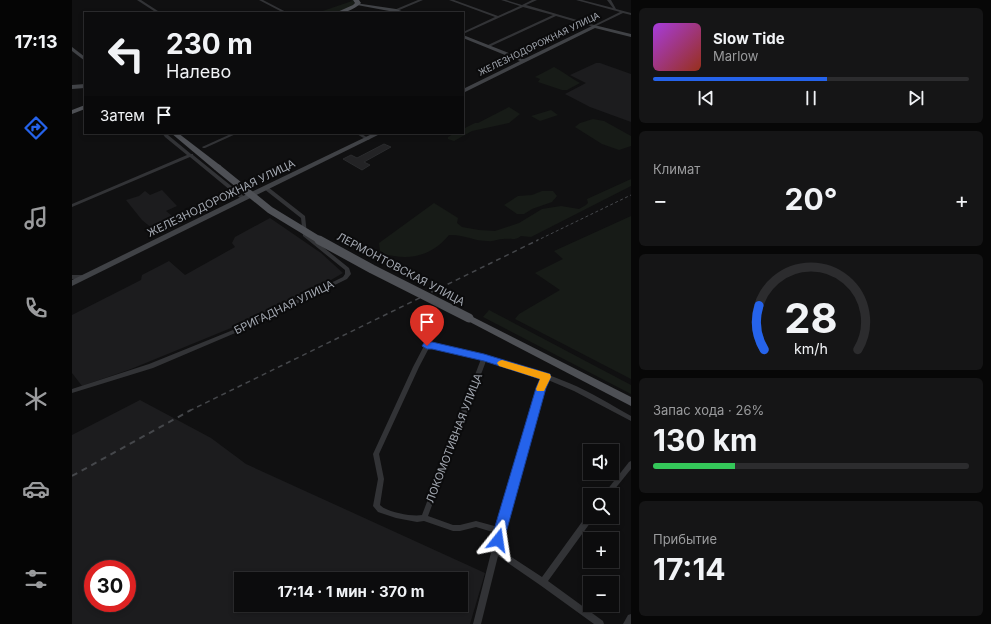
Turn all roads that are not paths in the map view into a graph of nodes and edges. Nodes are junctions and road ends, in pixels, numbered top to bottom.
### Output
1 (139, 0) edge
2 (262, 0) edge
3 (421, 0) edge
4 (451, 0) edge
5 (503, 0) edge
6 (535, 0) edge
7 (578, 0) edge
8 (609, 0) edge
9 (357, 2) edge
10 (524, 6) junction
11 (615, 9) junction
12 (396, 10) junction
13 (157, 12) edge
14 (284, 12) edge
15 (340, 12) edge
16 (402, 12) edge
17 (622, 12) junction
18 (631, 14) edge
19 (556, 15) junction
20 (498, 17) junction
21 (594, 26) junction
22 (464, 33) edge
23 (464, 36) edge
24 (631, 36) edge
25 (489, 46) junction
26 (72, 49) edge
27 (84, 58) edge
28 (525, 61) junction
29 (84, 86) edge
30 (72, 87) edge
31 (464, 91) edge
32 (84, 107) edge
33 (72, 112) edge
34 (165, 134) edge
35 (175, 134) edge
36 (234, 134) edge
37 (359, 134) edge
38 (377, 134) edge
39 (368, 139) junction
40 (204, 146) dead end
41 (191, 155) junction
42 (266, 188) junction
43 (243, 198) junction
44 (72, 206) edge
45 (72, 277) edge
46 (85, 277) junction
47 (72, 284) edge
48 (484, 358) junction
49 (546, 377) junction
50 (72, 391) edge
51 (631, 402) edge
52 (631, 419) edge
53 (631, 464) edge
54 (612, 488) edge
55 (424, 518) junction
56 (585, 524) edge
57 (500, 531) junction
58 (495, 550) junction
59 (543, 582) junction
60 (631, 618) edge
61 (477, 624) edge
62 (600, 624) edge
63 (627, 624) edge

1 - 13 street
2 - 14 street
3 - 12 street
4 - 20 street
5 - 10 street
6 - 10 street
7 - 11 street
8 - 11 street
9 - 12 street
9 - 15 main road
10 - 19 street
10 - 20 street
11 - 17 street
12 - 16 street
17 - 18 street
17 - 21 street, ЖЕЛЕЗНОДОРОЖНАЯ УЛИЦА
19 - 21 street
19 - 25 street
20 - 22 street
21 - 24 street
21 - 28 street, ЖЕЛЕЗНОДОРОЖНАЯ УЛИЦА
23 - 25 street
25 - 28 street
26 - 27 street
28 - 31 street, ЖЕЛЕЗНОДОРОЖНАЯ УЛИЦА
29 - 30 street
32 - 33 main road
34 - 41 street
35 - 51 main road, ЛЕРМОНТОВСКАЯ УЛИЦА, bridge
36 - 40 street
37 - 39 street
38 - 39 street, ЖЕЛЕЗНОДОРОЖНАЯ УЛИЦА
39 - 42 street, ЖЕЛЕЗНОДОРОЖНАЯ УЛИЦА
41 - 43 street
41 - 44 street
42 - 43 street, ЖЕЛЕЗНОДОРОЖНАЯ УЛИЦА
42 - 50 street, БРИГАДНАЯ УЛИЦА
43 - 46 street, ЖЕЛЕЗНОДОРОЖНАЯ УЛИЦА
45 - 46 street
46 - 47 street, ЖЕЛЕЗНОДОРОЖНАЯ УЛИЦА
48 - 49 street
48 - 55 street, ЛОКОМОТИВНАЯ УЛИЦА
48 - 55 street
49 - 52 street
49 - 57 street
53 - 54 street
55 - 57 street
56 - 59 street
57 - 58 street
58 - 59 street
58 - 61 street
59 - 62 street
60 - 63 street

